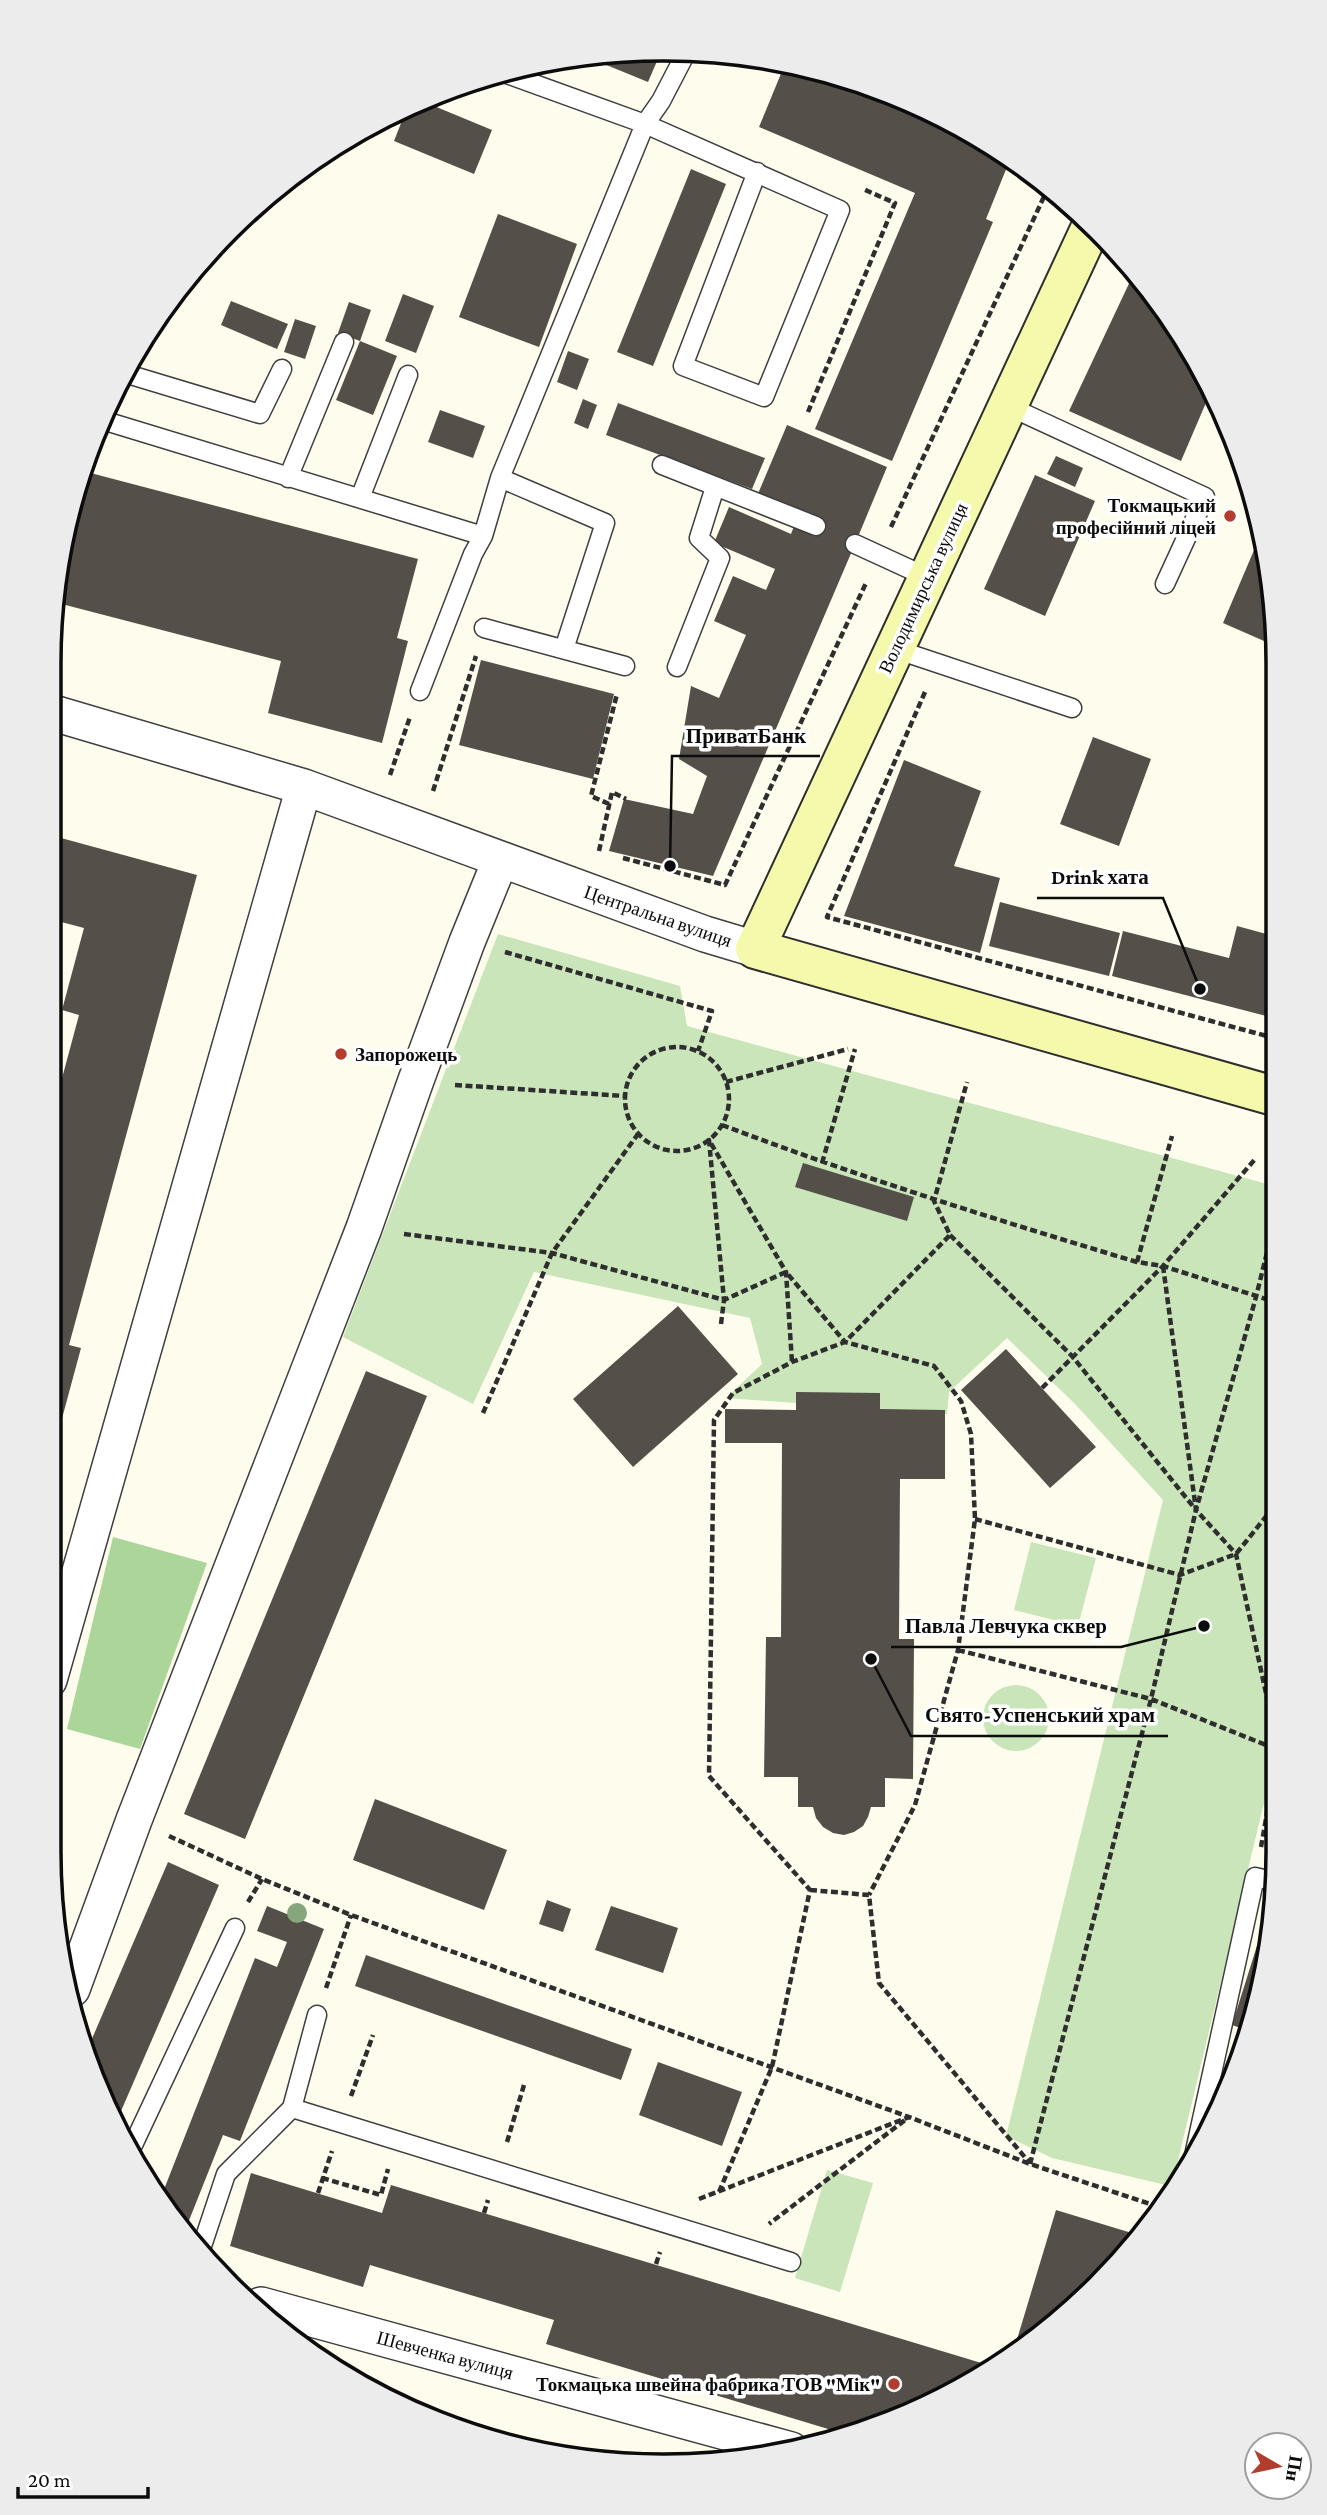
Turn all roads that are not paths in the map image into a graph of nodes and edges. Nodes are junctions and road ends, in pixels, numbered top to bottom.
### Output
1 (681, 62) edge
2 (521, 79) edge
3 (645, 124) junction
4 (757, 172) junction
5 (1087, 236) edge
6 (344, 342) dead end
7 (282, 369) dead end
8 (408, 375) dead end
9 (134, 376) edge
10 (1008, 406) junction
11 (111, 423) edge
12 (662, 465) dead end
13 (288, 478) junction
14 (500, 478) junction
15 (715, 487) junction
16 (360, 498) junction
17 (816, 526) dead end
18 (483, 536) junction
19 (855, 544) dead end
20 (929, 578) junction
21 (1165, 584) dead end
22 (484, 628) road end
23 (564, 649) junction
24 (895, 649) junction
25 (625, 666) dead end
26 (677, 667) dead end
27 (420, 691) road end
28 (1072, 708) dead end
29 (61, 715) edge
30 (304, 787) junction
31 (500, 861) junction
32 (755, 949) junction
33 (1266, 1094) edge
34 (61, 1638) edge
35 (1265, 1879) edge
36 (235, 1928) dead end
37 (75, 1979) edge
38 (317, 2015) road end
39 (292, 2108) junction
40 (1201, 2123) edge
41 (135, 2140) edge
42 (204, 2240) edge
43 (791, 2262) dead end
44 (270, 2308) edge
45 (769, 2444) edge

1 - 3 lane
2 - 3 lane
3 - 4 lane
3 - 14 lane
4 - 4 lane
5 - 10 street, Володимирська вулиця
6 - 13 lane
7 - 9 lane
8 - 16 lane
10 - 20 street, Володимирська вулиця
10 - 21 lane
11 - 13 lane
12 - 15 lane
13 - 16 lane
14 - 18 lane
14 - 23 lane
15 - 17 lane
15 - 26 lane
16 - 18 lane
18 - 27 lane
19 - 20 lane
20 - 24 street, Володимирська вулиця
22 - 23 lane
23 - 25 lane
24 - 28 lane
24 - 32 street, Володимирська вулиця
29 - 30 street, Центральна вулиця
30 - 31 street, Центральна вулиця
30 - 34 street
31 - 32 street, Центральна вулиця
31 - 37 street
32 - 33 street, Центральна вулиця
35 - 40 lane
36 - 41 lane
38 - 39 lane
39 - 42 lane
39 - 43 lane
44 - 45 street, Шевченка вулиця

